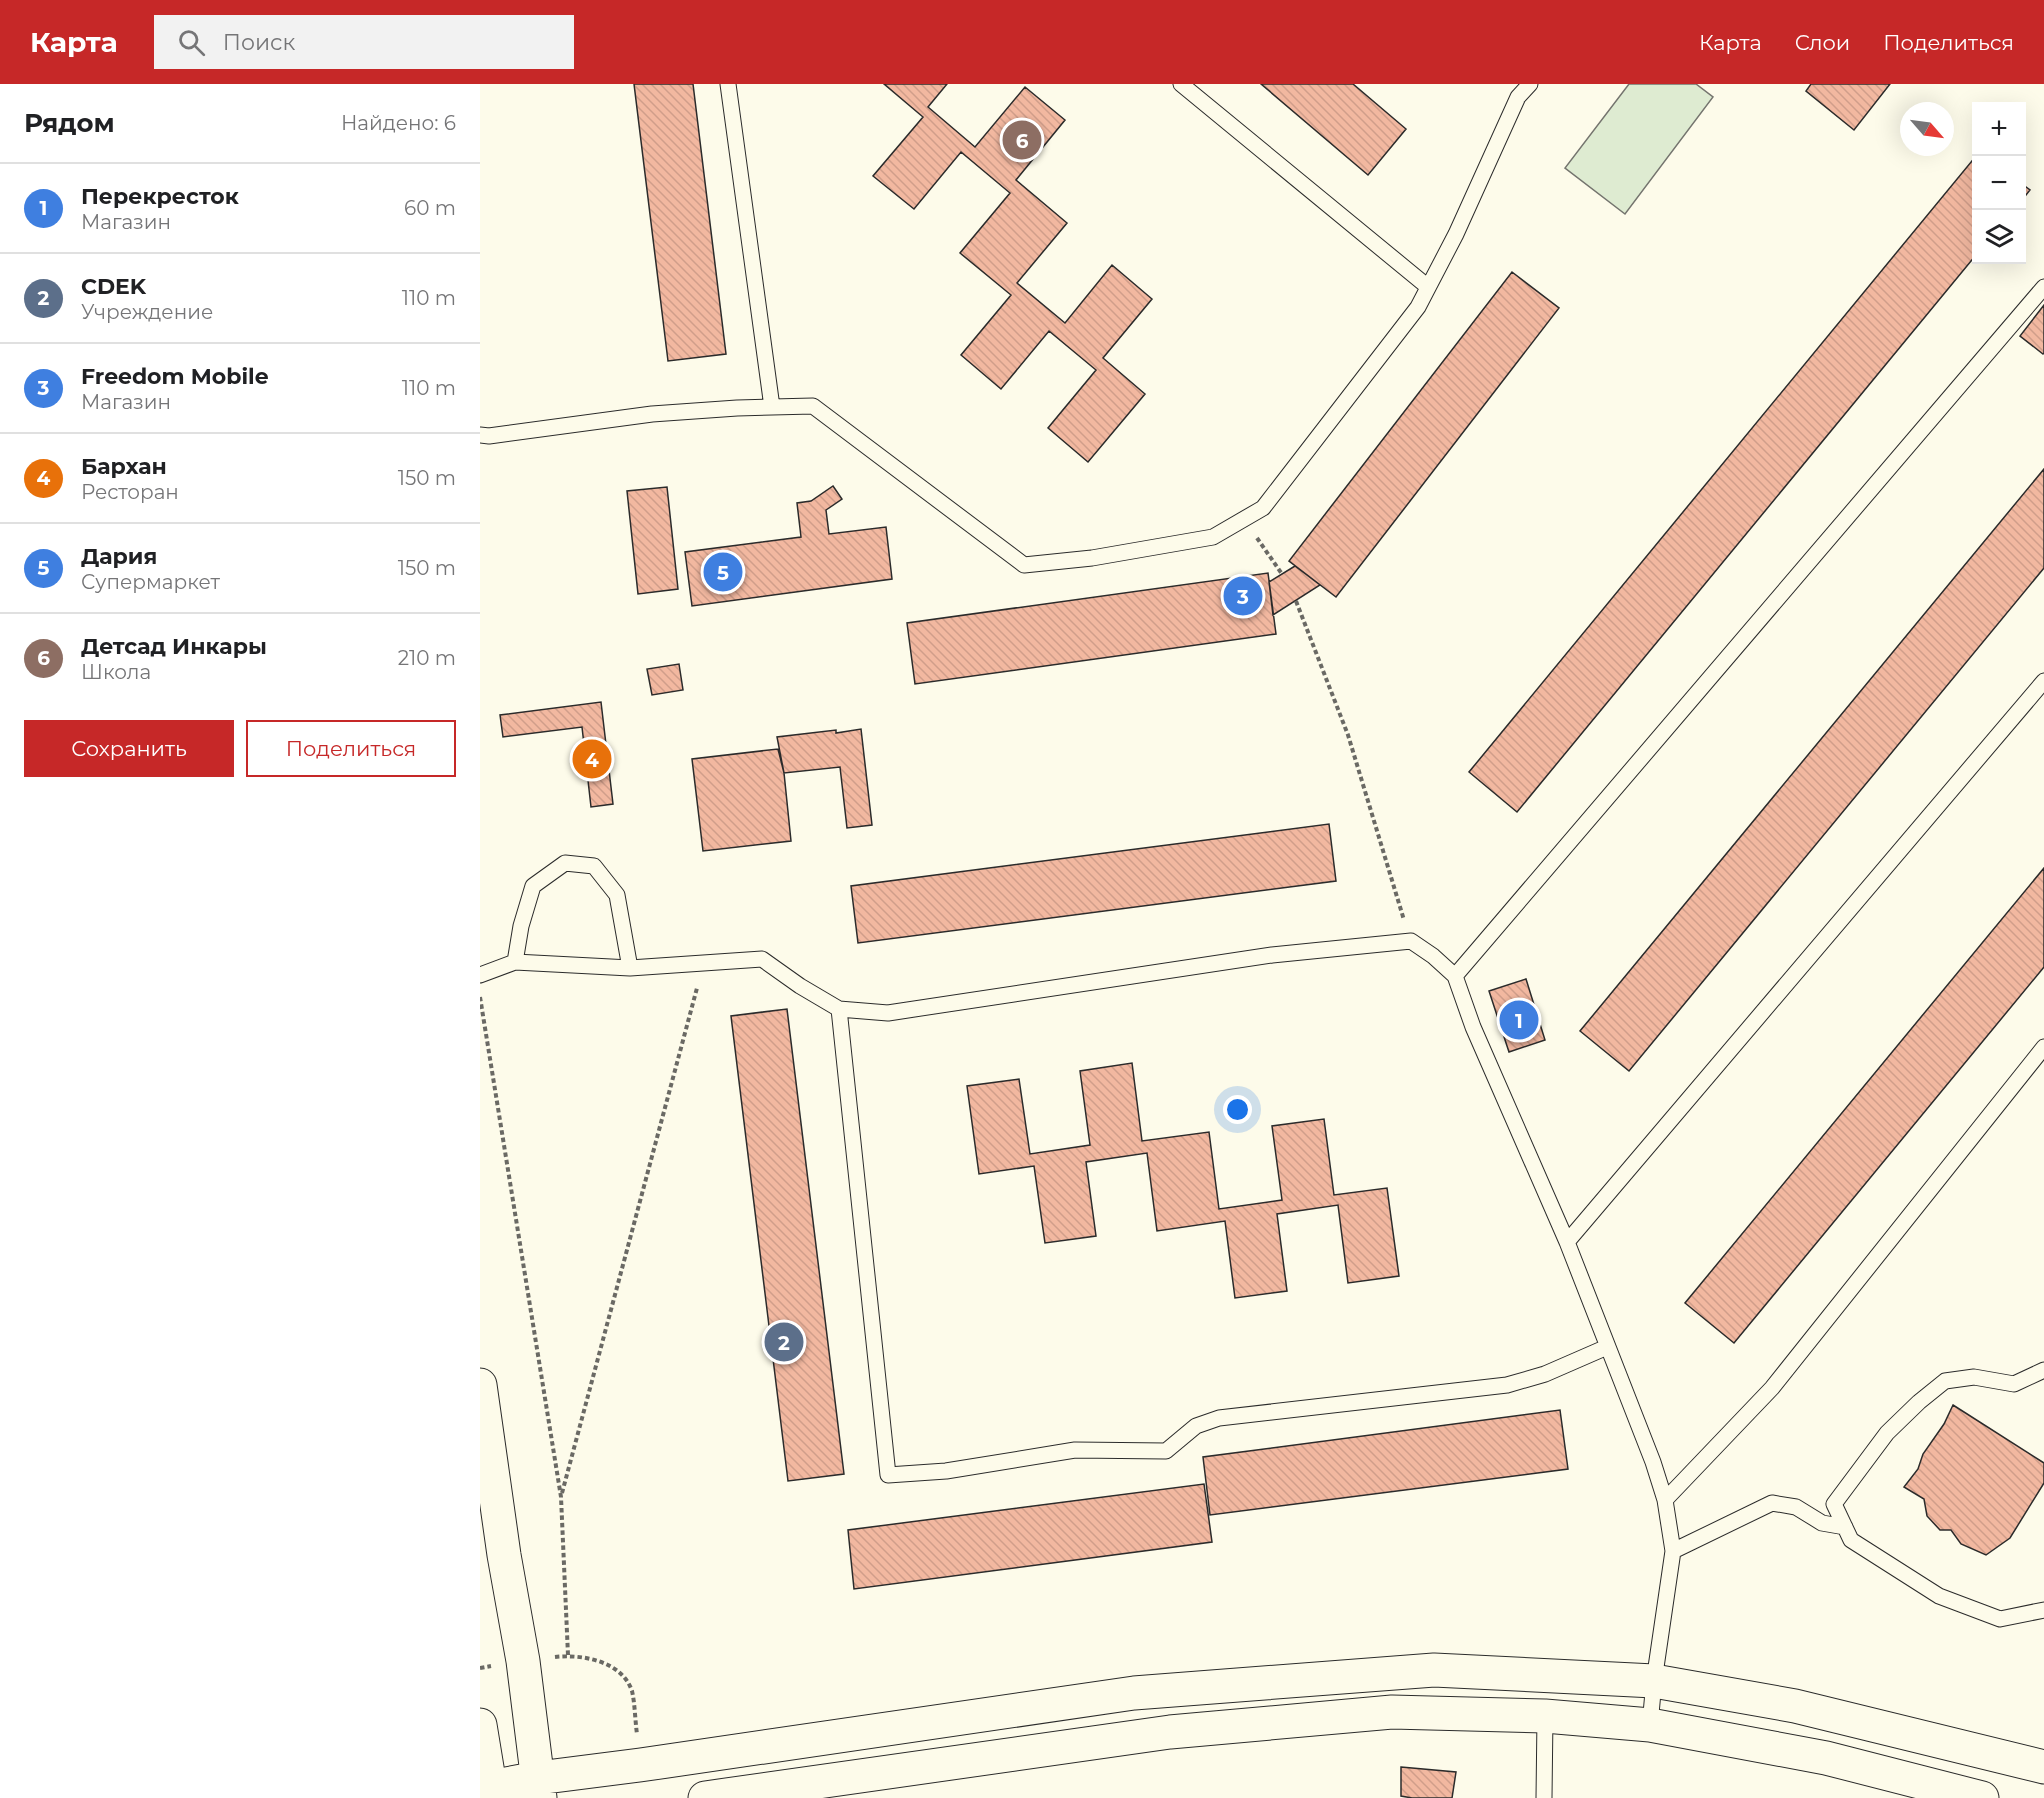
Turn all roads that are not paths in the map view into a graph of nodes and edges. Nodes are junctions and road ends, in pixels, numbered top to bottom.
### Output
1 (728, 84) edge
2 (1181, 84) edge
3 (1530, 84) edge
4 (2044, 286) edge
5 (1428, 287) junction
6 (772, 407) junction
7 (480, 435) edge
8 (2044, 681) edge
9 (516, 962) junction
10 (630, 968) junction
11 (480, 975) edge
12 (1455, 976) junction
13 (839, 1009) junction
14 (2044, 1047) edge
15 (1567, 1242) junction
16 (1607, 1347) junction
17 (2044, 1370) edge
18 (480, 1385) edge
19 (1665, 1500) junction
20 (1845, 1527) junction
21 (1673, 1551) junction
22 (2044, 1610) edge
23 (1654, 1681) junction
24 (1545, 1716) junction
25 (480, 1725) edge
26 (1650, 1725) junction
27 (2044, 1767) edge
28 (539, 1788) edge
29 (487, 1792) edge
30 (705, 1798) edge
31 (1544, 1798) edge
32 (1982, 1798) edge

1 - 6 lane
2 - 5 lane
3 - 5 lane
4 - 12 lane
5 - 6 lane
6 - 7 lane
8 - 15 lane
9 - 10 lane
9 - 10 lane
9 - 11 lane
10 - 13 lane
12 - 13 lane
12 - 15 lane
13 - 16 lane
14 - 19 lane
15 - 16 lane
16 - 19 lane
17 - 20 lane
18 - 28 main road
19 - 21 lane
20 - 21 lane
20 - 22 lane
21 - 23 lane
23 - 26 lane
23 - 27 main road
23 - 28 main road
24 - 26 main road
24 - 30 main road
24 - 31 lane
25 - 29 main road
26 - 32 main road
28 - 29 main road

